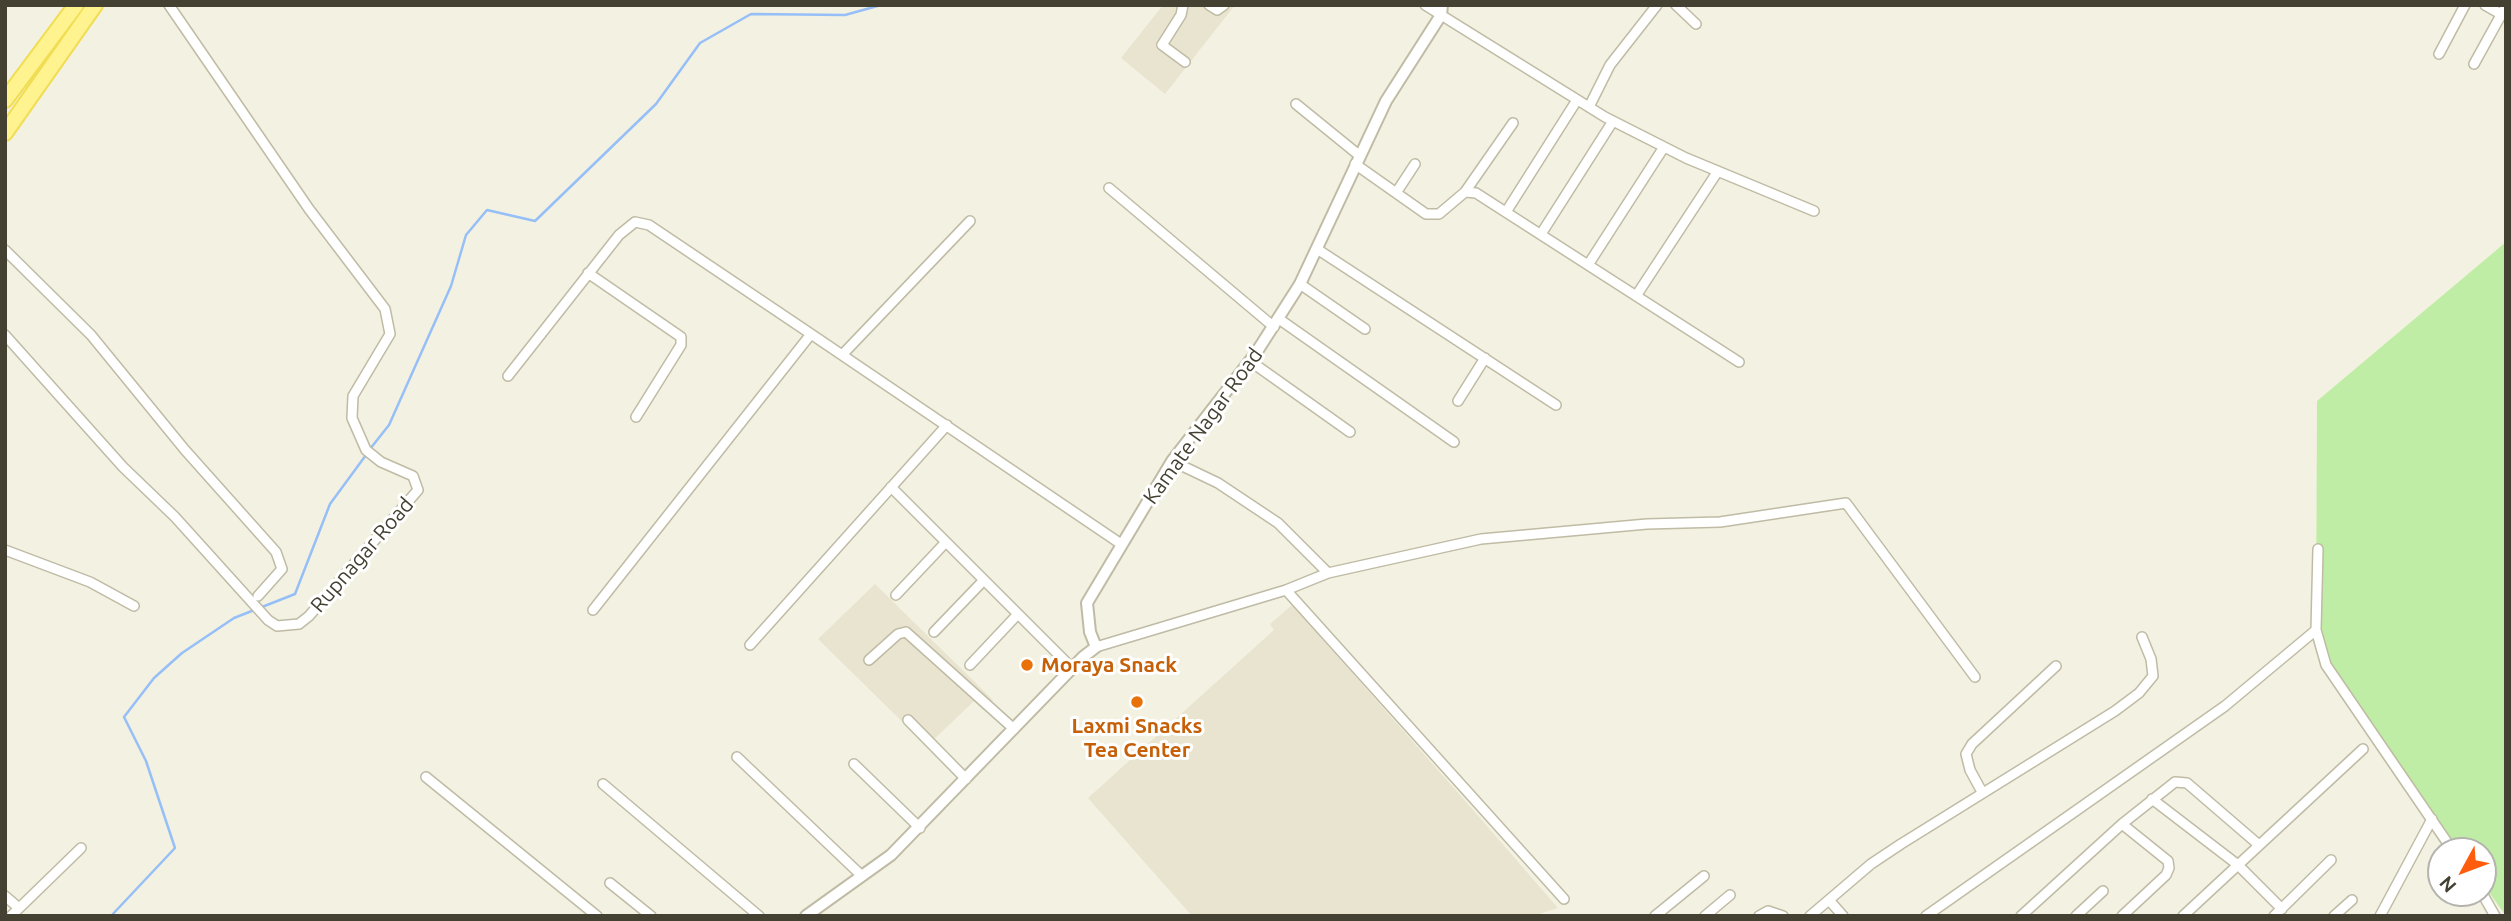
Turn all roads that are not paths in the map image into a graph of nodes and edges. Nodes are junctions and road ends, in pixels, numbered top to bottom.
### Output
1 (76, 5) edge
2 (95, 5) edge
3 (169, 5) edge
4 (1183, 5) edge
5 (1209, 5) edge
6 (1224, 5) edge
7 (1425, 5) edge
8 (1657, 5) edge
9 (1676, 5) edge
10 (2465, 5) edge
11 (2485, 5) edge
12 (1441, 10) edge
13 (2503, 10) edge
14 (1696, 24) dead end
15 (2439, 54) dead end
16 (1185, 62) dead end
17 (2473, 64) dead end
18 (5, 100) edge
19 (1577, 100) junction
20 (1296, 104) dead end
21 (1589, 107) junction
22 (1613, 121) junction
23 (1513, 123) dead end
24 (5, 133) edge
25 (1664, 147) junction
26 (1357, 160) junction
27 (1415, 164) dead end
28 (1718, 171) junction
29 (1109, 188) dead end
30 (1465, 192) junction
31 (1396, 193) junction
32 (1814, 211) dead end
33 (1506, 212) junction
34 (970, 220) dead end
35 (1541, 234) junction
36 (1317, 249) junction
37 (5, 250) edge
38 (1588, 265) junction
39 (588, 273) junction
40 (1300, 284) junction
41 (1636, 296) junction
42 (1277, 323) junction
43 (1365, 329) dead end
44 (811, 334) junction
45 (5, 335) edge
46 (842, 355) junction
47 (1485, 358) junction
48 (1250, 361) junction
49 (1739, 362) dead end
50 (508, 376) dead end
51 (1458, 401) dead end
52 (1556, 405) dead end
53 (636, 417) dead end
54 (947, 425) junction
55 (1350, 432) dead end
56 (1454, 442) dead end
57 (1172, 461) junction
58 (891, 487) junction
59 (946, 542) junction
60 (1121, 544) junction
61 (2318, 549) dead end
62 (6, 552) edge
63 (1328, 573) junction
64 (984, 580) junction
65 (1286, 590) junction
66 (896, 595) dead end
67 (256, 600) junction
68 (134, 606) dead end
69 (593, 610) dead end
70 (1018, 614) junction
71 (2316, 630) junction
72 (934, 632) dead end
73 (2141, 637) dead end
74 (750, 646) dead end
75 (1096, 648) junction
76 (869, 660) dead end
77 (970, 665) dead end
78 (2056, 666) dead end
79 (1072, 668) junction
80 (1975, 677) dead end
81 (908, 720) dead end
82 (1014, 729) junction
83 (2363, 749) dead end
84 (737, 757) dead end
85 (854, 764) dead end
86 (426, 777) dead end
87 (966, 779) junction
88 (603, 784) dead end
89 (1982, 792) junction
90 (2152, 799) junction
91 (2432, 819) junction
92 (2122, 824) junction
93 (920, 828) junction
94 (2444, 837) edge
95 (2259, 845) junction
96 (81, 848) dead end
97 (2331, 860) dead end
98 (2238, 865) junction
99 (862, 876) junction
100 (1704, 876) dead end
101 (610, 883) dead end
102 (2103, 891) dead end
103 (5, 895) edge
104 (1730, 895) dead end
105 (1564, 900) dead end
106 (1829, 900) junction
107 (2352, 900) dead end
108 (15, 912) edge
109 (2278, 912) edge
110 (597, 916) edge
111 (651, 916) edge
112 (759, 916) edge
113 (806, 916) edge
114 (1655, 916) edge
115 (1705, 916) edge
116 (1759, 916) edge
117 (1783, 916) edge
118 (1810, 916) edge
119 (1843, 916) edge
120 (1926, 916) edge
121 (2021, 916) edge
122 (2076, 916) edge
123 (2122, 916) edge
124 (2183, 916) edge
125 (2334, 916) edge
126 (2380, 916) edge

1 - 18 main road
2 - 24 main road
3 - 67 street, Rupnagar Road
4 - 16 street
5 - 6 street
7 - 12 street
8 - 21 street
9 - 14 street
10 - 15 street
11 - 13 street
12 - 19 street
12 - 26 street, Kamate Nagar Road
13 - 17 street
19 - 21 street
19 - 33 street
20 - 26 street
21 - 22 street
22 - 25 street
22 - 35 street
23 - 30 street
25 - 28 street
25 - 38 street
26 - 31 street
26 - 36 street, Kamate Nagar Road
27 - 31 street
28 - 32 street
28 - 41 street
29 - 42 street
30 - 31 street
30 - 33 street
33 - 35 street
34 - 46 street
35 - 38 street
36 - 40 street, Kamate Nagar Road
36 - 47 street
37 - 67 street
38 - 41 street
39 - 44 street
39 - 50 street
39 - 53 street
40 - 42 street, Kamate Nagar Road
40 - 43 street
41 - 49 street
42 - 48 street, Kamate Nagar Road
42 - 56 street
44 - 46 street
44 - 69 street
45 - 67 street, Rupnagar Road
46 - 54 street
47 - 51 street
47 - 52 street
48 - 55 street
48 - 57 street, Kamate Nagar Road
54 - 58 street
54 - 60 street
57 - 60 street, Kamate Nagar Road
57 - 63 street
58 - 59 street
58 - 74 street
59 - 64 street
59 - 66 street
60 - 75 street, Kamate Nagar Road
61 - 71 street
62 - 68 street
63 - 65 street
63 - 80 street
64 - 70 street
64 - 72 street
65 - 75 street
65 - 105 street
70 - 77 street
70 - 79 street
71 - 91 street
71 - 120 street
73 - 89 street
75 - 79 street
76 - 82 street
78 - 89 street
79 - 82 street
81 - 87 street
82 - 87 street
83 - 95 street
84 - 99 street
85 - 93 street
86 - 110 street
87 - 93 street
88 - 112 street
89 - 106 street
90 - 92 street
90 - 95 street
90 - 98 street
91 - 94 street
91 - 126 street
92 - 121 street
92 - 123 street
93 - 99 street
95 - 98 street
96 - 108 street
97 - 109 street
98 - 109 street
98 - 124 street
99 - 113 street
100 - 114 street
101 - 111 street
102 - 122 street
103 - 108 street
104 - 115 street
106 - 118 street
106 - 119 street
107 - 125 street
116 - 117 street

